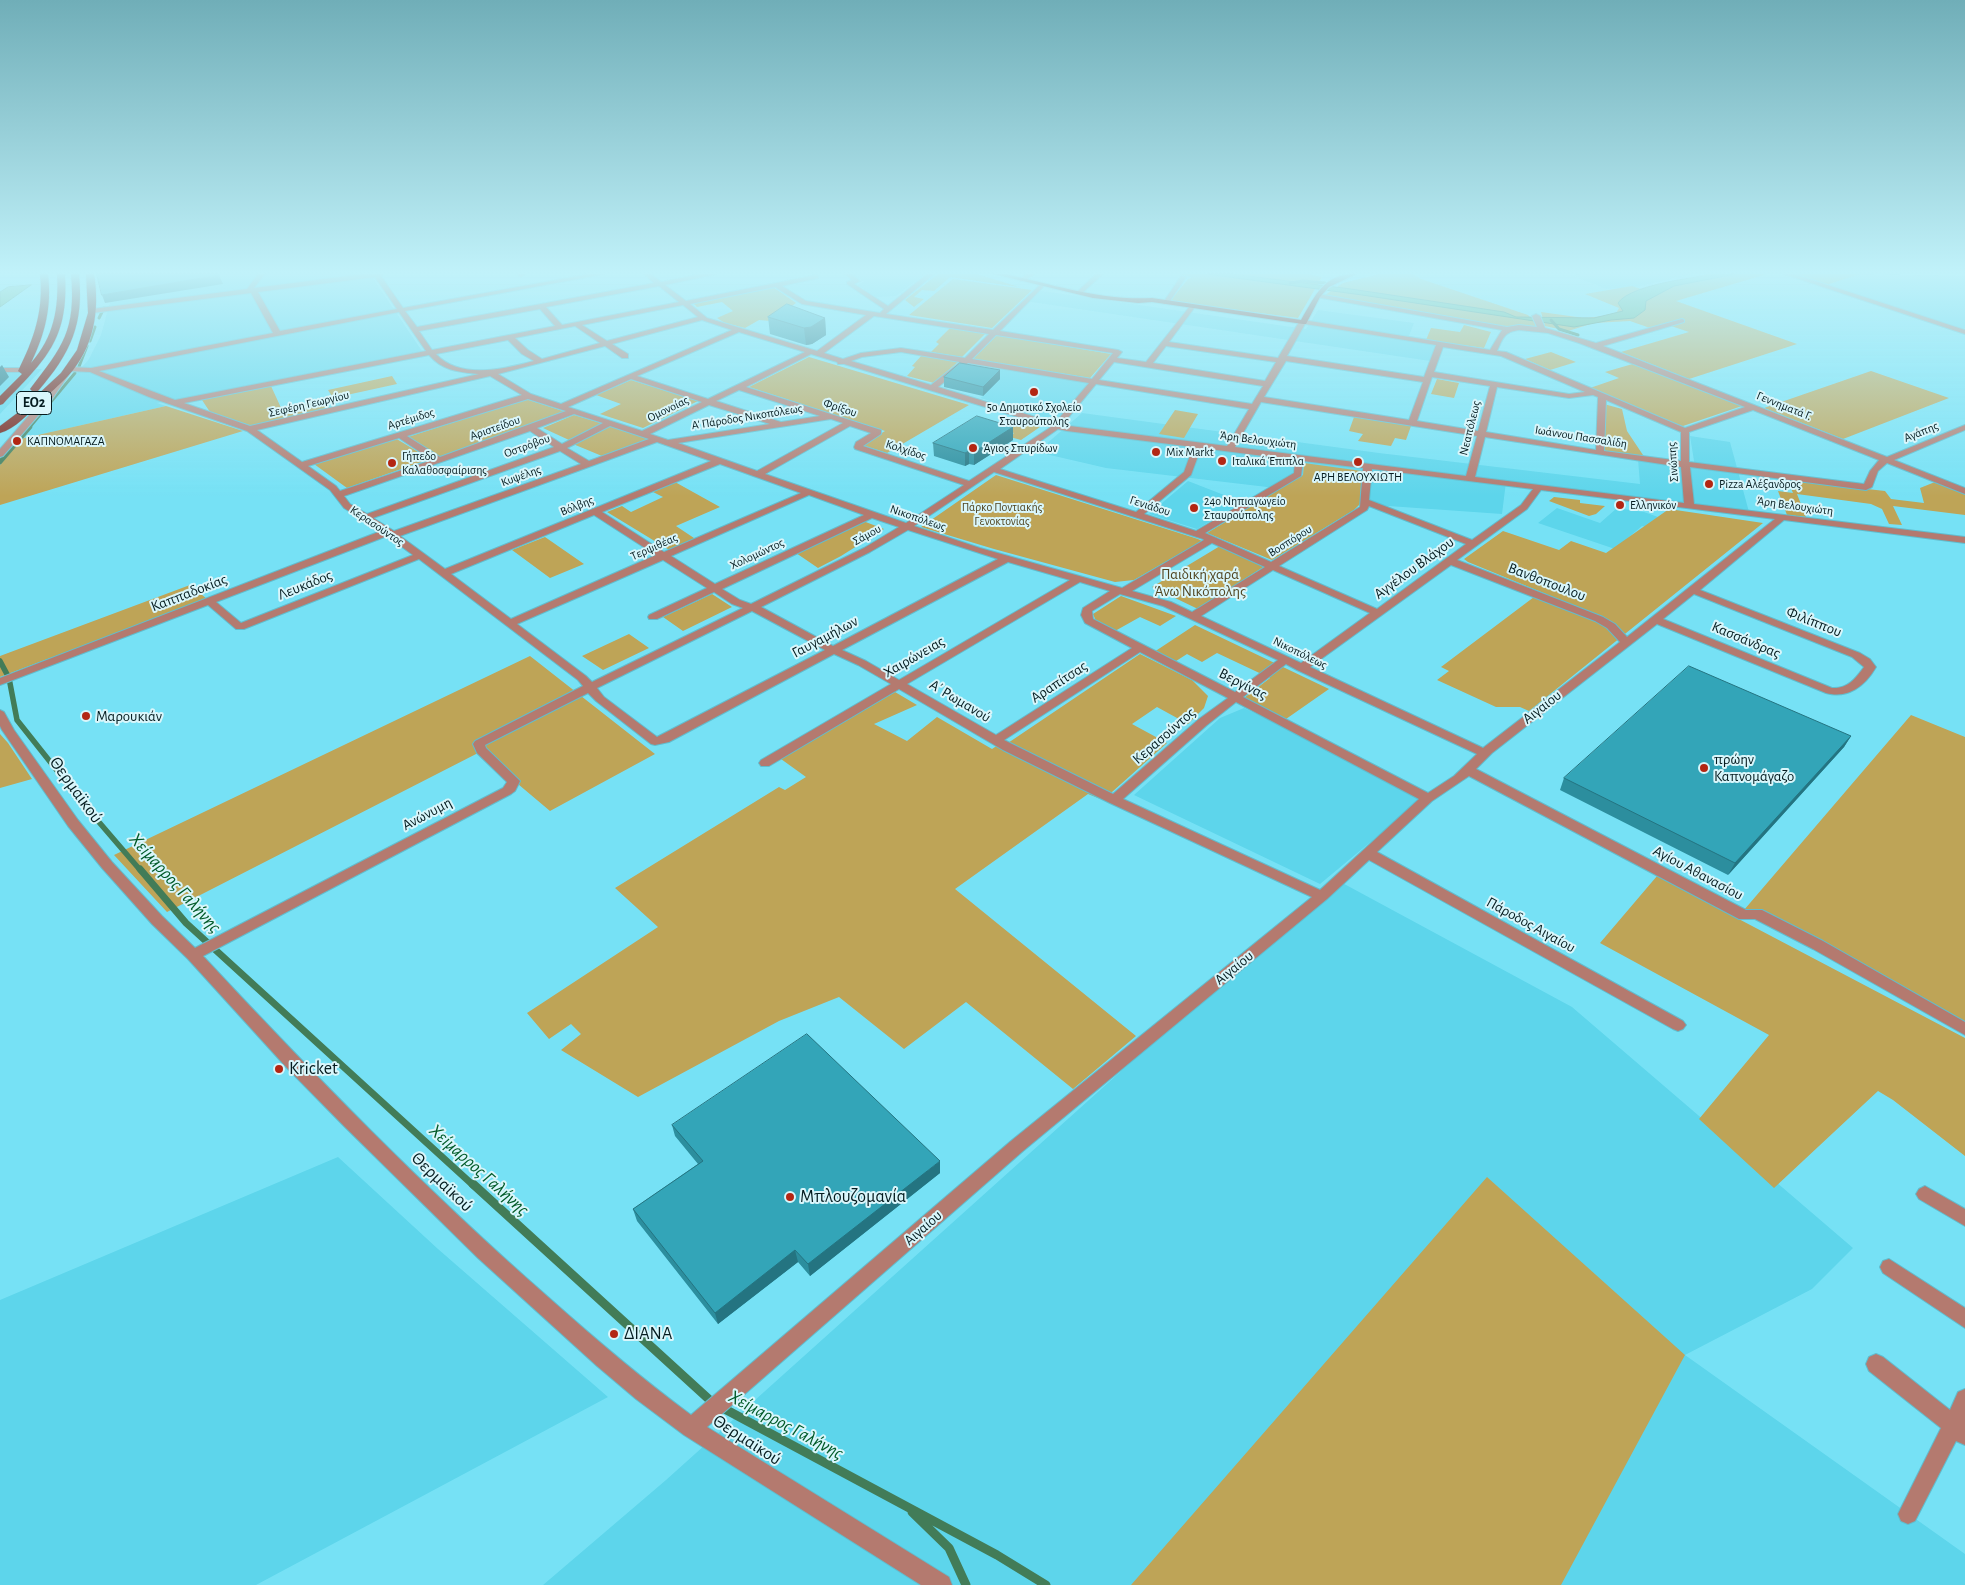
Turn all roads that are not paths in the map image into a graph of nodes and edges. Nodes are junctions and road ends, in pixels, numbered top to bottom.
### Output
1 (34, 348) edge
2 (48, 348) edge
3 (65, 348) edge
4 (80, 348) edge
5 (202, 348) edge
6 (427, 348) edge
7 (452, 348) edge
8 (521, 348) edge
9 (590, 348) edge
10 (612, 348) edge
11 (695, 348) edge
12 (796, 348) edge
13 (828, 348) edge
14 (979, 348) edge
15 (1093, 348) edge
16 (1160, 348) edge
17 (1198, 348) edge
18 (1289, 348) edge
19 (1439, 348) edge
20 (1467, 348) edge
21 (1496, 348) edge
22 (1600, 348) edge
23 (430, 352) junction
24 (1494, 352) junction
25 (813, 353) junction
26 (626, 356) dead end
27 (1112, 359) junction
28 (967, 360) junction
29 (1282, 360) junction
30 (540, 361) junction
31 (841, 362) junction
32 (1146, 366) junction
33 (0, 370) edge
34 (23, 370) junction
35 (91, 370) junction
36 (68, 371) junction
37 (490, 373) junction
38 (630, 376) junction
39 (1428, 377) junction
40 (1094, 381) junction
41 (1267, 384) junction
42 (1494, 384) junction
43 (739, 387) junction
44 (14, 388) junction
45 (931, 389) junction
46 (1598, 394) junction
47 (528, 396) junction
48 (1259, 399) junction
49 (0, 402) edge
50 (709, 402) junction
51 (174, 403) junction
52 (561, 407) junction
53 (1254, 407) junction
54 (1753, 407) junction
55 (574, 411) junction
56 (830, 417) junction
57 (610, 423) junction
58 (850, 423) junction
59 (1412, 423) junction
60 (781, 425) junction
61 (1057, 426) junction
62 (1965, 427) edge
63 (0, 429) edge
64 (532, 429) junction
65 (250, 430) junction
66 (1685, 431) junction
67 (878, 432) joint
68 (643, 434) junction
69 (1481, 434) junction
70 (400, 435) junction
71 (657, 439) junction
72 (667, 443) junction
73 (1198, 446) junction
74 (562, 447) junction
75 (1230, 450) junction
76 (1600, 453) junction
77 (0, 454) edge
78 (1299, 458) junction
79 (1886, 460) junction
80 (439, 461) junction
81 (719, 461) junction
82 (1685, 464) junction
83 (302, 465) junction
84 (589, 465) junction
85 (1368, 466) junction
86 (992, 469) junction
87 (757, 475) junction
88 (1470, 478) junction
89 (970, 484) junction
90 (1539, 486) junction
91 (1965, 491) edge
92 (808, 493) junction
93 (338, 495) junction
94 (1365, 501) junction
95 (1689, 504) junction
96 (1724, 509) junction
97 (595, 512) junction
98 (870, 514) junction
99 (1138, 515) junction
100 (1783, 517) junction
101 (365, 518) junction
102 (907, 527) junction
103 (391, 534) junction
104 (1197, 534) junction
105 (1763, 534) junction
106 (1212, 539) junction
107 (1962, 540) edge
108 (1474, 544) junction
109 (420, 555) junction
110 (664, 556) junction
111 (1008, 558) junction
112 (1450, 560) junction
113 (1273, 566) junction
114 (444, 573) junction
115 (1080, 578) junction
116 (714, 588) junction
117 (1122, 590) junction
118 (1692, 590) junction
119 (209, 601) junction
120 (752, 607) junction
121 (1378, 613) junction
122 (1194, 616) junction
123 (653, 618) dead end
124 (1656, 619) junction
125 (510, 623) junction
126 (1626, 642) junction
127 (1138, 648) junction
128 (833, 649) junction
129 (1285, 660) junction
130 (1301, 668) junction
131 (0, 682) edge
132 (899, 684) junction
133 (591, 687) junction
134 (1825, 690) joint
135 (1236, 697) junction
136 (0, 714) edge
137 (656, 741) joint
138 (995, 741) junction
139 (1484, 753) junction
140 (765, 763) dead end
141 (1468, 770) junction
142 (1428, 798) junction
143 (1114, 800) junction
144 (1368, 852) junction
145 (1322, 896) junction
146 (193, 955) junction
147 (1678, 1025) dead end
148 (1965, 1029) edge
149 (1925, 1194) dead end
150 (1965, 1218) edge
151 (1889, 1266) dead end
152 (1965, 1319) edge
153 (1876, 1364) dead end
154 (1965, 1399) edge
155 (691, 1428) junction
156 (1959, 1430) edge
157 (1908, 1514) dead end
158 (941, 1585) edge

1 - 34 highway, ΕΟ2
2 - 44 highway, ΕΟ2
3 - 63 highway, ΕΟ2
4 - 36 highway, ΕΟ2
5 - 35 street
6 - 23 street, Νικοπόλεως
7 - 23 street
8 - 30 street
9 - 30 street, Σεφέρη Γεωργίου
10 - 26 street
11 - 38 street
12 - 25 street, Άρη Βελουχιώτη
13 - 25 street, Ομονοίας
14 - 28 street
15 - 27 street, Σάμου
16 - 32 street
17 - 29 street
18 - 29 street
19 - 39 street
20 - 24 street
21 - 24 street
22 - 54 street, Γεννηματά Γ.
23 - 37 street, Νικοπόλεως
23 - 51 street
24 - 46 street
25 - 31 street, Άρη Βελουχιώτη
25 - 43 street, Ομονοίας
27 - 32 street
27 - 40 street, Σάμου
28 - 31 street
28 - 40 street
28 - 45 street
29 - 39 street
29 - 41 street
30 - 37 street, Σεφέρη Γεωργίου
31 - 45 street, Άρη Βελουχιώτη
32 - 41 street
33 - 34 street
34 - 44 highway, ΕΟ2
35 - 36 street, Κερασούντος
35 - 51 street, Κερασούντος
36 - 63 highway, ΕΟ2
36 - 77 street
37 - 47 street, Νικοπόλεως
37 - 65 street, Σεφέρη Γεωργίου
38 - 50 street
38 - 52 street
39 - 42 street
39 - 59 street
40 - 53 street
40 - 61 street, Σάμου
41 - 48 street
42 - 46 street
42 - 69 street, Νεαπόλεως
43 - 50 street, Ομονοίας
43 - 56 street, Φρίξου
44 - 49 highway, ΕΟ2
45 - 61 street, Άρη Βελουχιώτη
46 - 66 street
46 - 76 street
47 - 52 street, Νικοπόλεως
47 - 70 street, Αρτέμιδος
48 - 53 street
48 - 59 street, Ιωάννου Πασσαλίδη
50 - 60 street
50 - 68 street, Ομονοίας
51 - 65 street, Κερασούντος
52 - 55 street, Νικοπόλεως
53 - 75 street
54 - 66 street, Σινώπης
54 - 79 street, Γεννηματά Γ.
55 - 57 street, Νικοπόλεως
55 - 64 street, Αριστείδου
56 - 58 street, Φρίξου
56 - 60 street, Α' Πάροδος Νικοπόλεως
57 - 68 street, Νικοπόλεως
57 - 74 street, Οστρόβου
58 - 67 street, Φρίξου
58 - 87 street
59 - 69 street, Ιωάννου Πασσαλίδη
60 - 72 street, Α' Πάροδος Νικοπόλεως
61 - 73 street, Άρη Βελουχιώτη
61 - 86 street, Σάμου
62 - 79 street, Αγάπης
64 - 74 street
64 - 80 street, Αριστείδου
65 - 83 street, Κερασούντος
66 - 82 street, Σινώπης
67 - 89 street, Κολχίδος
68 - 71 street, Νικοπόλεως
69 - 76 street, Ιωάννου Πασσαλίδη
69 - 88 street, Νεαπόλεως
70 - 80 street
70 - 83 street, Αρτέμιδος
71 - 72 street, Νικοπόλεως
71 - 84 street, Κυψέλης
72 - 81 street, Νικοπόλεως
73 - 75 street, Άρη Βελουχιώτη
73 - 99 street
74 - 84 street
74 - 101 street, Οστρόβου
75 - 78 street, Άρη Βελουχιώτη
76 - 82 street, Ιωάννου Πασσαλίδη
78 - 85 street, Άρη Βελουχιώτη
78 - 104 street
79 - 82 street, Ιωάννου Πασσαλίδη
79 - 91 street, Γεννηματά Γ.
80 - 93 street, Αριστείδου
81 - 87 street, Νικοπόλεως
81 - 97 street, Βόλβης
82 - 95 street, Σινώπης
83 - 93 street, Κερασούντος
84 - 103 street, Κυψέλης
85 - 88 street, Άρη Βελουχιώτη
85 - 94 street
86 - 89 street, Σάμου
86 - 99 street, Γενιάδου
87 - 92 street, Νικοπόλεως
88 - 90 street, Άρη Βελουχιώτη
89 - 102 street, Σάμου
90 - 95 street, Άρη Βελουχιώτη
90 - 108 street, Αγγέλου Βλάχου
92 - 98 street, Νικοπόλεως
92 - 110 street, Τερψιθέας
93 - 101 street, Κερασούντος
94 - 108 street
94 - 113 street, Βοσπόρου
95 - 96 street, Άρη Βελουχιώτη
96 - 100 street, Άρη Βελουχιώτη
96 - 105 street
97 - 110 street, Α΄ Ρωμανού
97 - 114 street, Βόλβης
98 - 102 street, Νικοπόλεως
98 - 116 street, Χολομώντος
99 - 104 street, Γενιάδου
100 - 105 street, Αιγαίου
100 - 107 street, Άρη Βελουχιώτη
101 - 103 street, Κερασούντος
102 - 111 street, Νικοπόλεως
102 - 120 street, Σάμου
103 - 109 street, Κερασούντος
103 - 119 street, Καππαδοκίας
104 - 106 street, Γενιάδου
105 - 118 street, Αιγαίου
106 - 113 street, Γενιάδου
106 - 117 street
108 - 112 street, Αγγέλου Βλάχου
109 - 114 street, Κερασούντος
109 - 119 street, Λευκάδος
110 - 116 street, Α΄ Ρωμανού
110 - 125 street, Τερψιθέας
111 - 115 street, Νικοπόλεως
111 - 128 street, Γαυγαμήλων
112 - 121 street, Αγγέλου Βλάχου
112 - 126 street, Βανθοπουλου
113 - 121 street, Γενιάδου
113 - 122 street, Βοσπόρου
114 - 125 street, Κερασούντος
115 - 117 street, Νικοπόλεως
115 - 132 street, Χαιρώνειας
116 - 120 street, Α΄ Ρωμανού
116 - 123 street, Χολομώντος
117 - 122 street, Νικοπόλεως
117 - 127 street, Βεργίνας
118 - 124 street, Αιγαίου
118 - 134 street, Φιλίππου
119 - 131 street, Καππαδοκίας
120 - 128 street, Α΄ Ρωμανού
120 - 133 street, Σάμου
121 - 130 street, Αγγέλου Βλάχου
122 - 129 street, Νικοπόλεως
124 - 126 street, Αιγαίου
124 - 134 street, Κασσάνδρας
125 - 133 street, Κερασούντος
126 - 139 street, Αιγαίου
127 - 135 street, Βεργίνας
127 - 138 street, Αραπίτσας
128 - 132 street, Α΄ Ρωμανού
128 - 137 street, Γαυγαμήλων
129 - 130 street, Νικοπόλεως
129 - 135 street, Κερασούντος
130 - 139 street, Νικοπόλεως
132 - 138 street, Α΄ Ρωμανού
132 - 140 street, Χαιρώνειας
133 - 137 street, Κερασούντος
133 - 146 street, Ανώνυμη
135 - 142 street, Βεργίνας
135 - 143 street, Κερασούντος
136 - 146 street, Θερμαϊκού
138 - 143 street, Α΄ Ρωμανού
139 - 141 street, Αιγαίου
141 - 142 street, Αιγαίου
141 - 148 street, Αγίου Αθανασίου
142 - 144 street, Αιγαίου
143 - 145 street, Α΄ Ρωμανού
144 - 145 street, Αιγαίου
144 - 147 street, Πάροδος Αιγαίου
145 - 155 street, Αιγαίου
146 - 155 street, Θερμαϊκού
149 - 150 street
151 - 152 street
153 - 156 street
154 - 156 street
155 - 158 street, Θερμαϊκού
156 - 157 street

